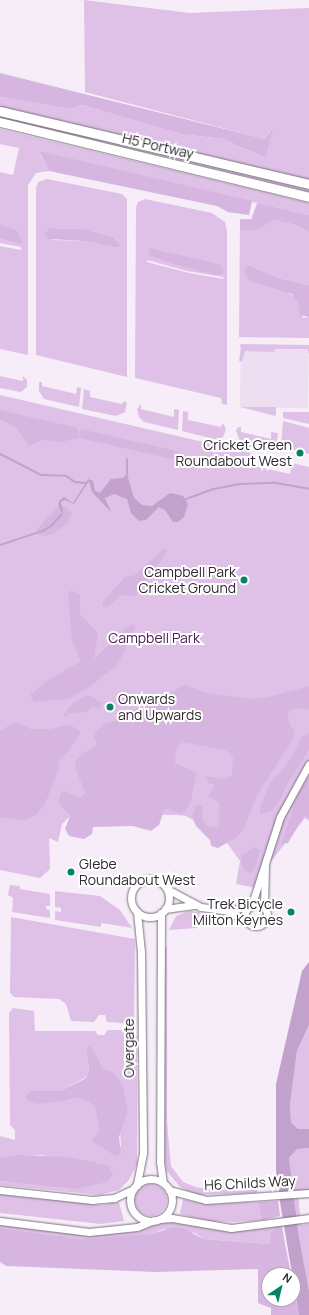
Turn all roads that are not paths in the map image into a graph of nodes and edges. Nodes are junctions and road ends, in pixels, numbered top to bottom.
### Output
1 (0, 111) edge
2 (0, 122) edge
3 (309, 184) edge
4 (309, 197) edge
5 (309, 764) edge
6 (265, 866) junction
7 (167, 889) junction
8 (194, 905) junction
9 (251, 905) junction
10 (264, 907) junction
11 (163, 911) junction
12 (228, 911) junction
13 (137, 912) junction
14 (248, 923) junction
15 (163, 1183) junction
16 (135, 1187) junction
17 (0, 1190) edge
18 (169, 1190) junction
19 (309, 1193) edge
20 (309, 1218) edge
21 (157, 1220) junction
22 (0, 1221) edge

1 - 3 main road, H5 Portway
2 - 4 main road, H5 Portway
5 - 6 street
6 - 9 street
6 - 10 street
7 - 8 street
7 - 11 street
7 - 13 street
8 - 11 street
8 - 12 street
9 - 10 street
9 - 12 street
9 - 14 street
10 - 14 street
11 - 13 street
11 - 15 street
12 - 14 street
13 - 16 street, Overgate
15 - 16 street
15 - 18 street
16 - 17 street
16 - 21 street
18 - 19 street, H6 Childs Way
18 - 21 street
20 - 21 street
21 - 22 street

